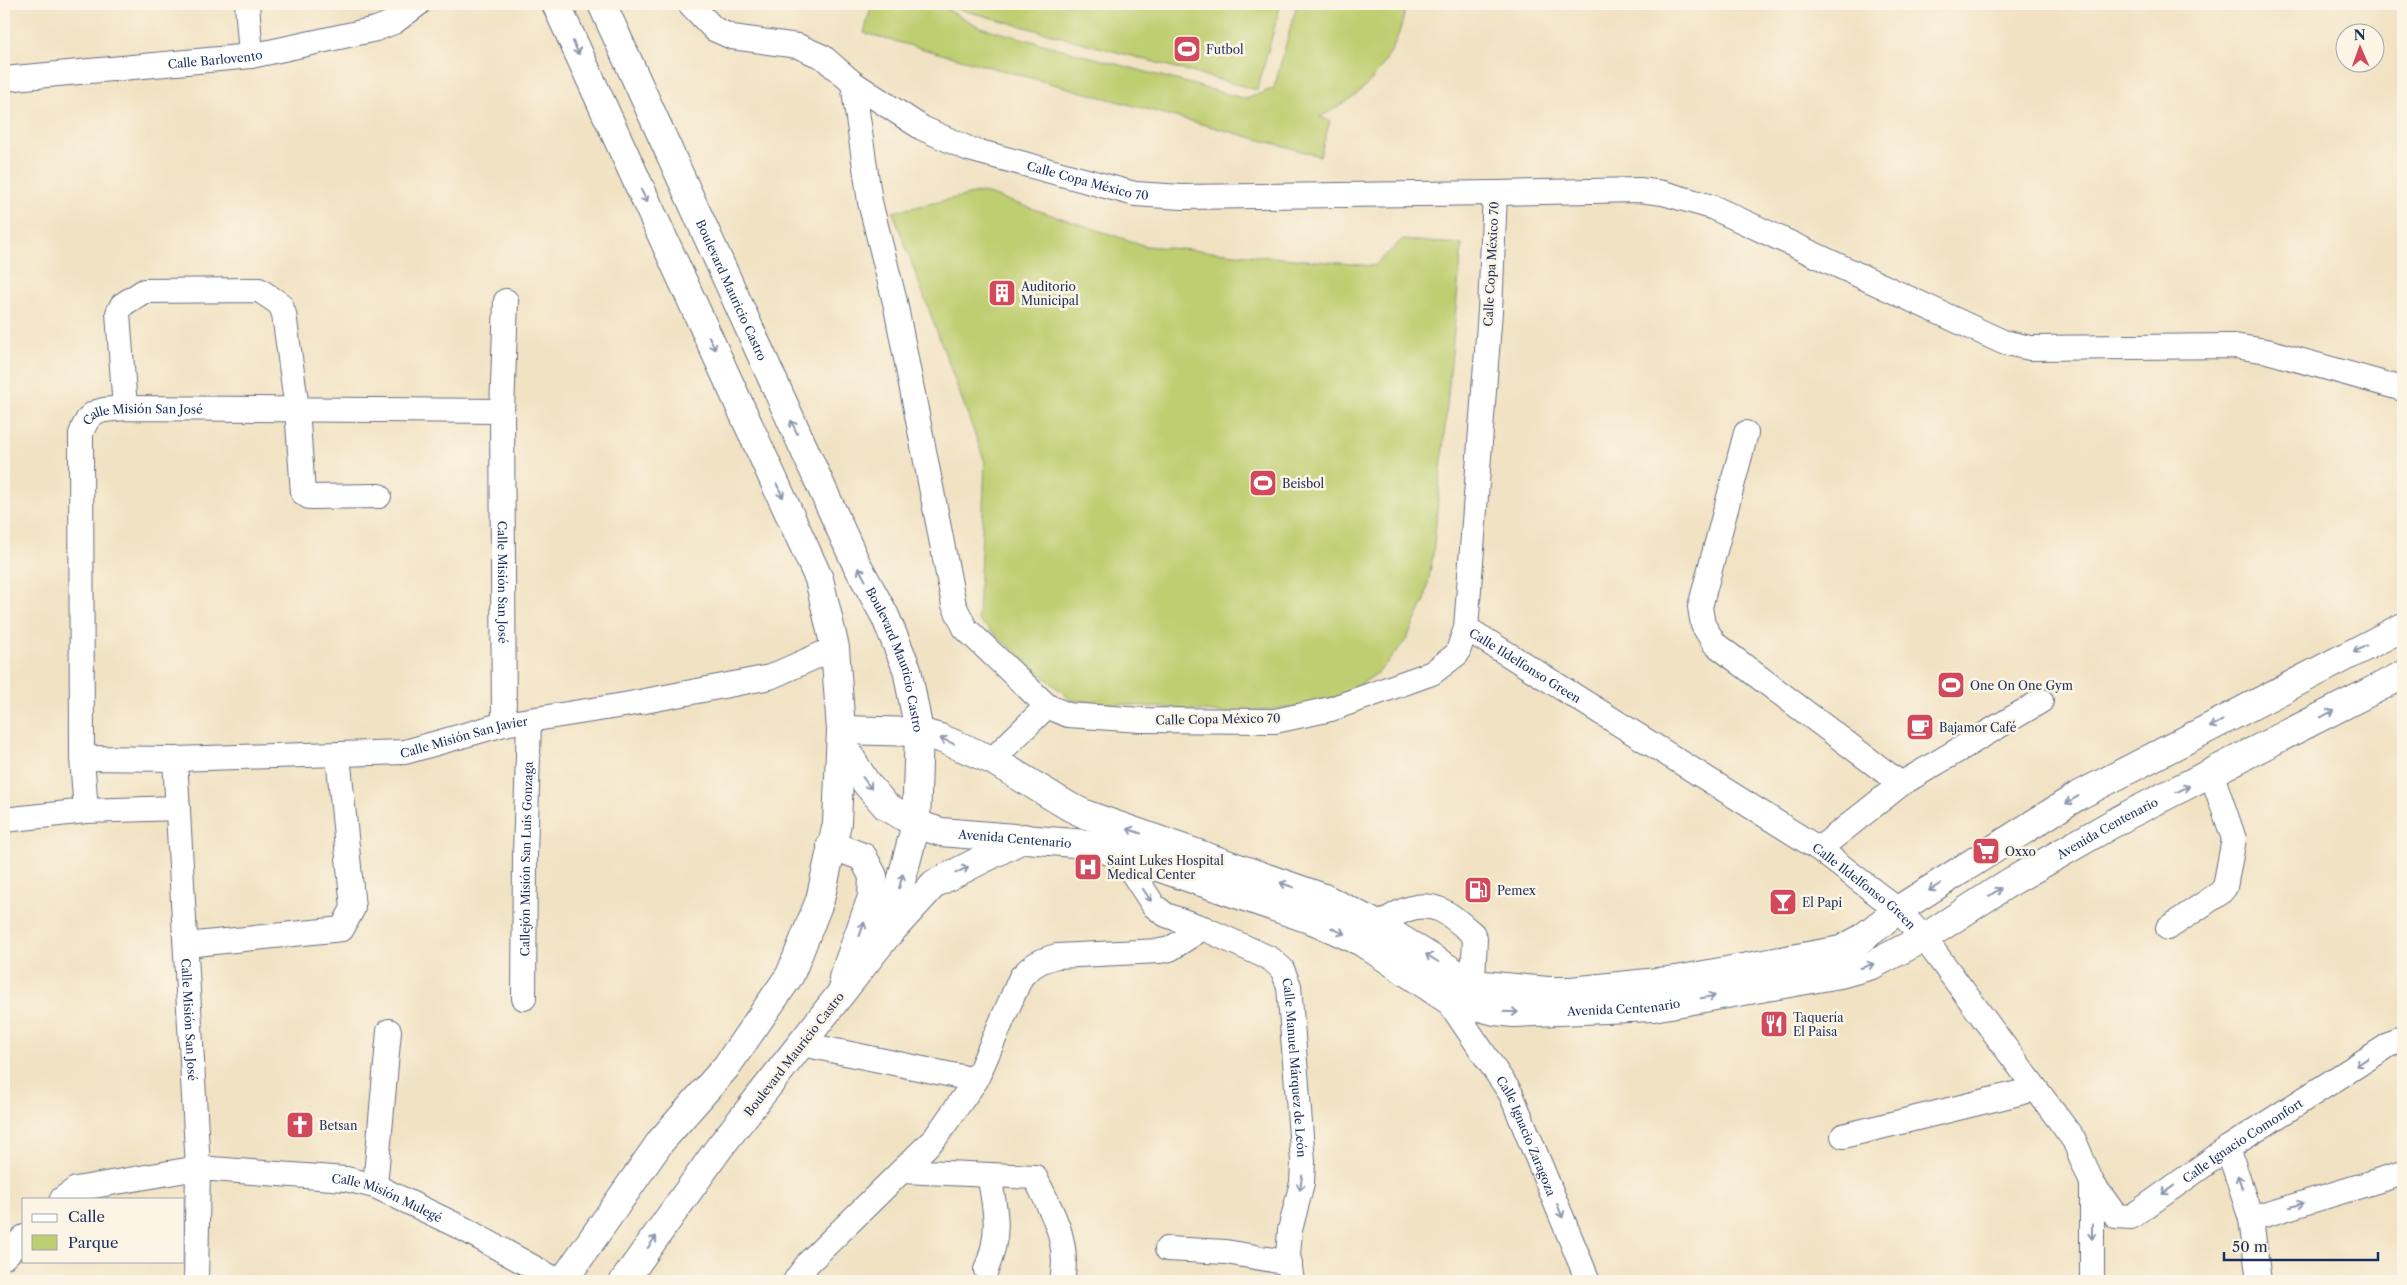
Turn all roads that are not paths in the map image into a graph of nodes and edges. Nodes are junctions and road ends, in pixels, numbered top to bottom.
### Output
1 (247, 4) edge
2 (418, 4) edge
3 (556, 4) edge
4 (602, 4) edge
5 (690, 4) edge
6 (251, 56) junction
7 (4, 80) edge
8 (853, 83) junction
9 (1495, 193) junction
10 (506, 301) dead end
11 (2403, 389) edge
12 (125, 408) junction
13 (297, 410) junction
14 (502, 411) junction
15 (1746, 433) dead end
16 (379, 496) dead end
17 (2403, 626) edge
18 (1466, 628) junction
19 (835, 648) junction
20 (2403, 675) edge
21 (2041, 701) dead end
22 (1047, 706) junction
23 (529, 721) junction
24 (504, 724) junction
25 (919, 732) junction
26 (841, 736) junction
27 (338, 755) junction
28 (82, 758) junction
29 (175, 759) junction
30 (992, 760) junction
31 (2212, 775) junction
32 (1901, 784) junction
33 (178, 808) junction
34 (86, 811) junction
35 (4, 820) edge
36 (916, 824) junction
37 (1024, 838) junction
38 (831, 845) junction
39 (1819, 850) junction
40 (1120, 854) junction
41 (1898, 910) junction
42 (1203, 928) junction
43 (2168, 928) dead end
44 (1370, 934) junction
45 (887, 935) junction
46 (1924, 938) junction
47 (186, 945) junction
48 (1464, 996) junction
49 (524, 998) dead end
50 (831, 1007) junction
51 (389, 1031) dead end
52 (2403, 1036) edge
53 (802, 1044) junction
54 (976, 1080) junction
55 (2035, 1089) junction
56 (1843, 1136) dead end
57 (2228, 1148) junction
58 (198, 1168) junction
59 (902, 1171) junction
60 (2403, 1173) edge
61 (989, 1175) junction
62 (2092, 1183) junction
63 (375, 1186) junction
64 (63, 1198) edge
65 (2251, 1219) junction
66 (22, 1239) edge
67 (1167, 1249) dead end
68 (4, 1257) edge
69 (986, 1270) dead end
70 (1291, 1272) edge
71 (196, 1281) edge
72 (558, 1281) edge
73 (563, 1281) edge
74 (624, 1281) edge
75 (795, 1281) edge
76 (1062, 1281) edge
77 (1588, 1281) edge
78 (2092, 1281) edge
79 (2259, 1281) edge

1 - 6 street
2 - 6 street, Calle Barlovento
3 -> 19 main road
25 -> 4 main road, Boulevard Mauricio Castro
5 - 8 street, Calle Copa México 70
6 - 7 street, Calle Barlovento
8 - 9 street, Calle Copa México 70
8 - 22 street, Calle Copa México 70
9 - 11 street
9 - 18 street, Calle Copa México 70
10 - 14 street, Calle Misión San José
12 - 13 street, Calle Misión San José
12 - 13 street
12 - 28 street, Calle Misión San José
13 - 14 street, Calle Misión San José
13 - 16 street
14 - 24 street, Calle Misión San José
15 - 32 street
17 -> 41 main road, Avenida Centenario
18 - 22 street, Calle Copa México 70
18 - 39 street, Calle Ildelfonso Green
19 - 23 street, Calle Misión San Javier
19 - 26 main road
31 -> 20 main road, Avenida Centenario
21 - 32 street
22 - 30 street
23 - 24 street, Calle Misión San Javier
23 - 49 street, Callejón Misión San Luis Gonzaga
24 - 27 street, Calle Misión San Javier
25 - 26 main road, Avenida Centenario
30 -> 25 main road, Avenida Centenario
25 - 36 main road, Boulevard Mauricio Castro
26 -> 36 main road, Avenida Centenario
26 - 38 main road
27 - 29 street, Calle Misión San Javier
27 - 47 street
28 - 29 street, Calle Misión San Javier
28 - 34 street, Calle Misión San José
29 - 33 street, Calle Misión San José
44 -> 30 main road, Avenida Centenario
31 - 43 street
46 -> 31 main road, Avenida Centenario
32 - 39 street
33 - 34 street
33 - 47 street, Calle Misión San José
34 - 35 street
36 - 37 main road, Avenida Centenario
45 -> 36 main road, Boulevard Mauricio Castro
37 - 40 main road, Avenida Centenario
45 -> 37 main road
50 -> 38 main road
38 - 73 main road
39 - 41 street, Calle Ildelfonso Green
40 -> 42 street, Calle Manuel Márquez de León
40 -> 44 main road, Avenida Centenario
41 - 46 street, Calle Ildelfonso Green
41 - 48 main road, Avenida Centenario
42 - 54 street
42 -> 70 street, Calle Manuel Márquez de León
44 - 48 main road, Avenida Centenario
44 - 48 street
45 - 50 main road, Boulevard Mauricio Castro
48 -> 46 main road, Avenida Centenario
46 - 55 street, Calle Ildelfonso Green
47 - 58 street, Calle Misión San José
48 -> 77 street, Calle Ignacio Zaragoza
50 - 53 main road, Boulevard Mauricio Castro
51 - 63 street
52 -> 57 street, Calle Ignacio Comonfort
53 - 54 street
74 -> 53 main road, Boulevard Mauricio Castro
54 - 59 street
55 - 56 street
55 - 62 street, Calle Ildelfonso Green
57 -> 62 street, Calle Ignacio Comonfort
65 -> 57 street
58 - 63 street, Calle Misión Mulegé
58 - 64 street, Calle Misión Mulegé
58 - 71 street, Calle Misión San José
59 - 61 street
59 - 75 street
65 -> 60 street
61 - 69 street
61 - 76 street
62 -> 78 street, Calle Ildelfonso Green
63 - 72 street, Calle Misión Mulegé
65 - 79 street
66 - 68 street
67 - 70 street

